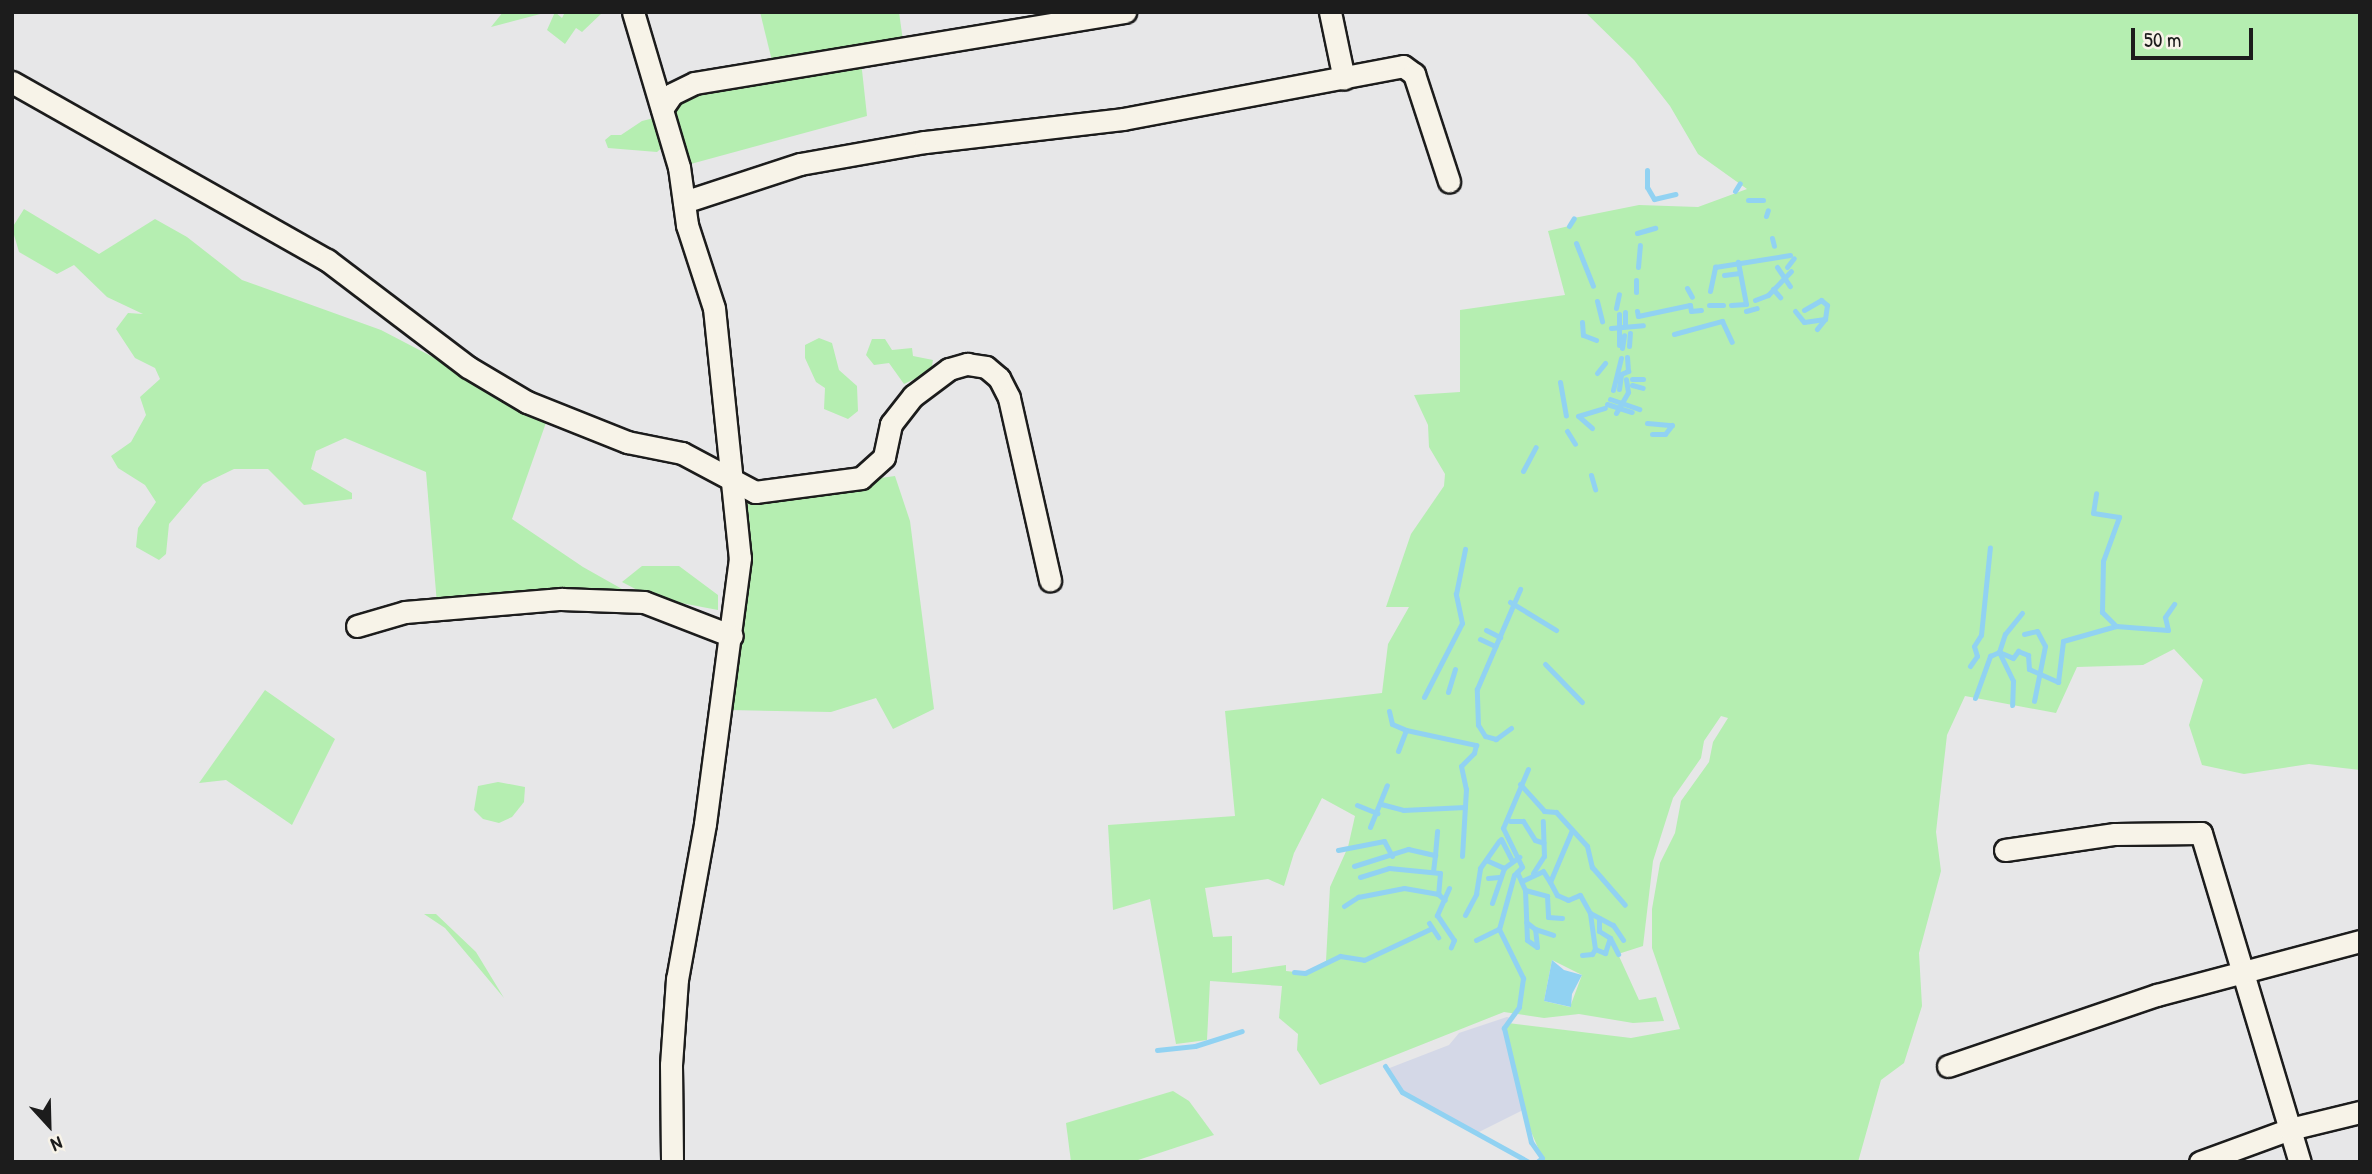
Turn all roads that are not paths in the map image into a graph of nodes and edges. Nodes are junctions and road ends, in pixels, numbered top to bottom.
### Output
1 (633, 12) edge
2 (1125, 12) edge
3 (1330, 12) edge
4 (1344, 79) junction
5 (12, 82) edge
6 (662, 109) junction
7 (1449, 181) dead end
8 (684, 202) junction
9 (734, 485) junction
10 (1050, 580) dead end
11 (357, 626) dead end
12 (732, 636) junction
13 (2005, 850) dead end
14 (2360, 941) edge
15 (2241, 971) junction
16 (1948, 1066) dead end
17 (2360, 1111) edge
18 (2290, 1129) junction
19 (672, 1162) edge
20 (2200, 1162) edge
21 (2300, 1162) edge

1 - 6 street
2 - 6 street
3 - 4 street
4 - 7 street
4 - 8 street
5 - 9 street
6 - 8 street
8 - 9 street
9 - 10 street
9 - 12 street
11 - 12 street
12 - 19 street
13 - 15 street
14 - 15 street
15 - 16 street
15 - 18 street
17 - 18 street
18 - 20 street
18 - 21 street

